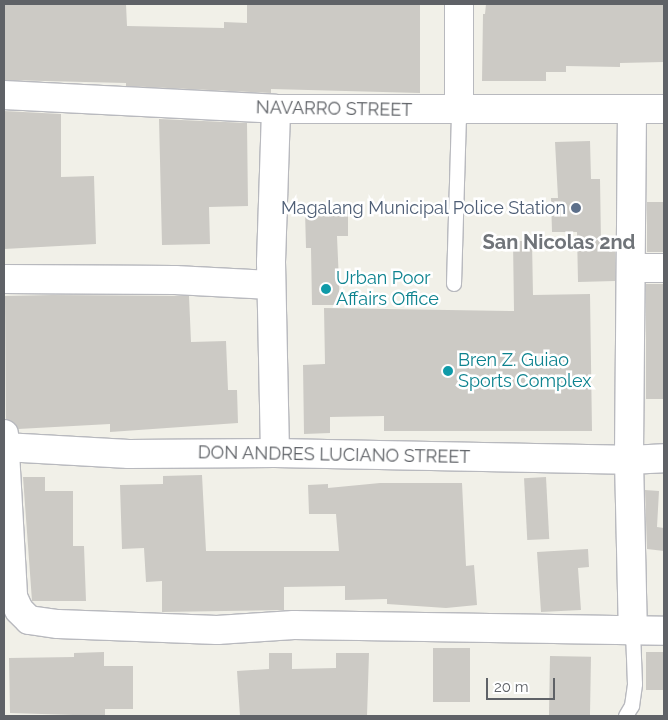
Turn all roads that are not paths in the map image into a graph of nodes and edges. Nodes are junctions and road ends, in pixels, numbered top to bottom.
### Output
1 (459, 4) edge
2 (4, 94) edge
3 (276, 109) junction
4 (664, 109) edge
5 (632, 110) junction
6 (459, 112) junction
7 (632, 268) junction
8 (664, 268) edge
9 (4, 279) edge
10 (454, 284) dead end
11 (271, 285) junction
12 (4, 442) edge
13 (276, 453) junction
14 (664, 458) edge
15 (629, 460) junction
16 (664, 631) edge
17 (633, 632) junction
18 (626, 716) edge

1 - 6 street
2 - 3 street, NAVARRO STREET
3 - 6 street, NAVARRO STREET
3 - 11 street
4 - 5 street, NAVARRO STREET
5 - 6 street, NAVARRO STREET
5 - 7 street
6 - 10 lane
7 - 8 street
7 - 15 street
9 - 11 street
11 - 13 street
12 - 13 street, DON ANDRES LUCIANO STREET
12 - 17 street
13 - 15 street, DON ANDRES LUCIANO STREET
14 - 15 street, DON ANDRES LUCIANO STREET
15 - 17 street
16 - 17 street
17 - 18 lane

